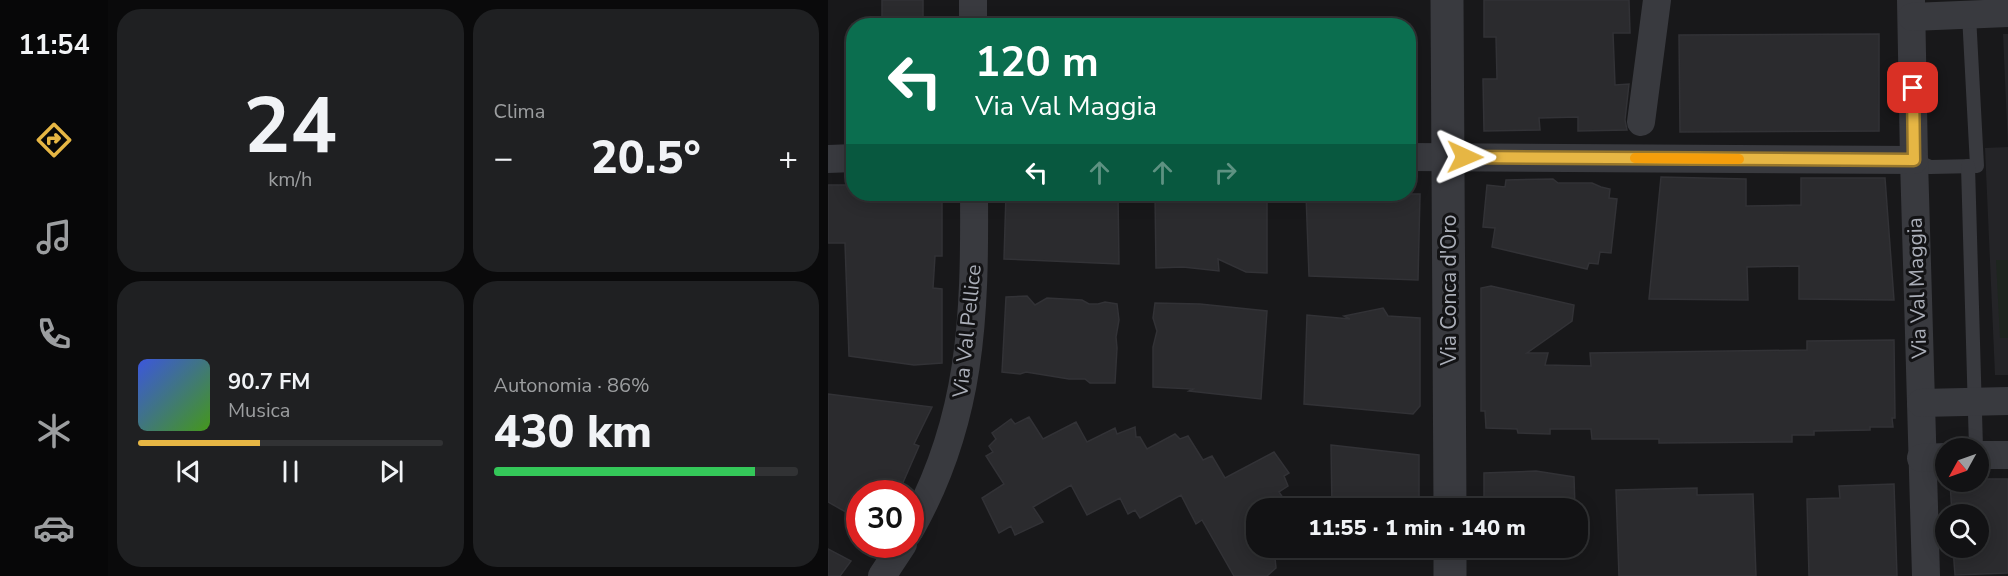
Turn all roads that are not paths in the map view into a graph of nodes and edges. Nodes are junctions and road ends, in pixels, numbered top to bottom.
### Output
1 (973, 0) edge
2 (1447, 0) edge
3 (1658, 0) edge
4 (1912, 8) edge
5 (2008, 13) edge
6 (1969, 15) junction
7 (973, 18) edge
8 (1641, 122) dead end
9 (1448, 156) junction
10 (1416, 157) edge
11 (846, 158) edge
12 (828, 159) edge
13 (1914, 160) junction
14 (1968, 166) junction
15 (974, 201) edge
16 (2008, 400) edge
17 (1974, 402) junction
18 (1921, 403) junction
19 (1976, 438) edge
20 (1989, 455) edge
21 (2008, 455) edge
22 (1933, 457) edge
23 (1450, 498) edge
24 (924, 505) edge
25 (894, 558) edge
26 (1450, 558) edge
27 (882, 576) edge
28 (1450, 576) edge
29 (1926, 576) edge

1 - 7 street
2 - 9 street, Via Conca d'Oro
3 - 8 street
4 - 6 street
4 - 13 street, Via Val Maggia
5 - 6 street
6 - 14 lane
9 - 10 street
9 - 13 street
9 - 23 street, Via Conca d'Oro
11 - 12 street
13 - 14 lane
13 - 18 street, Via Val Maggia
14 - 17 lane
15 - 24 street, Via Val Pellice
16 - 17 street
17 - 18 street
17 - 19 lane
18 - 22 street, Via Val Maggia
20 - 21 street
22 - 29 street, Via Val Maggia
25 - 27 street
26 - 28 street

